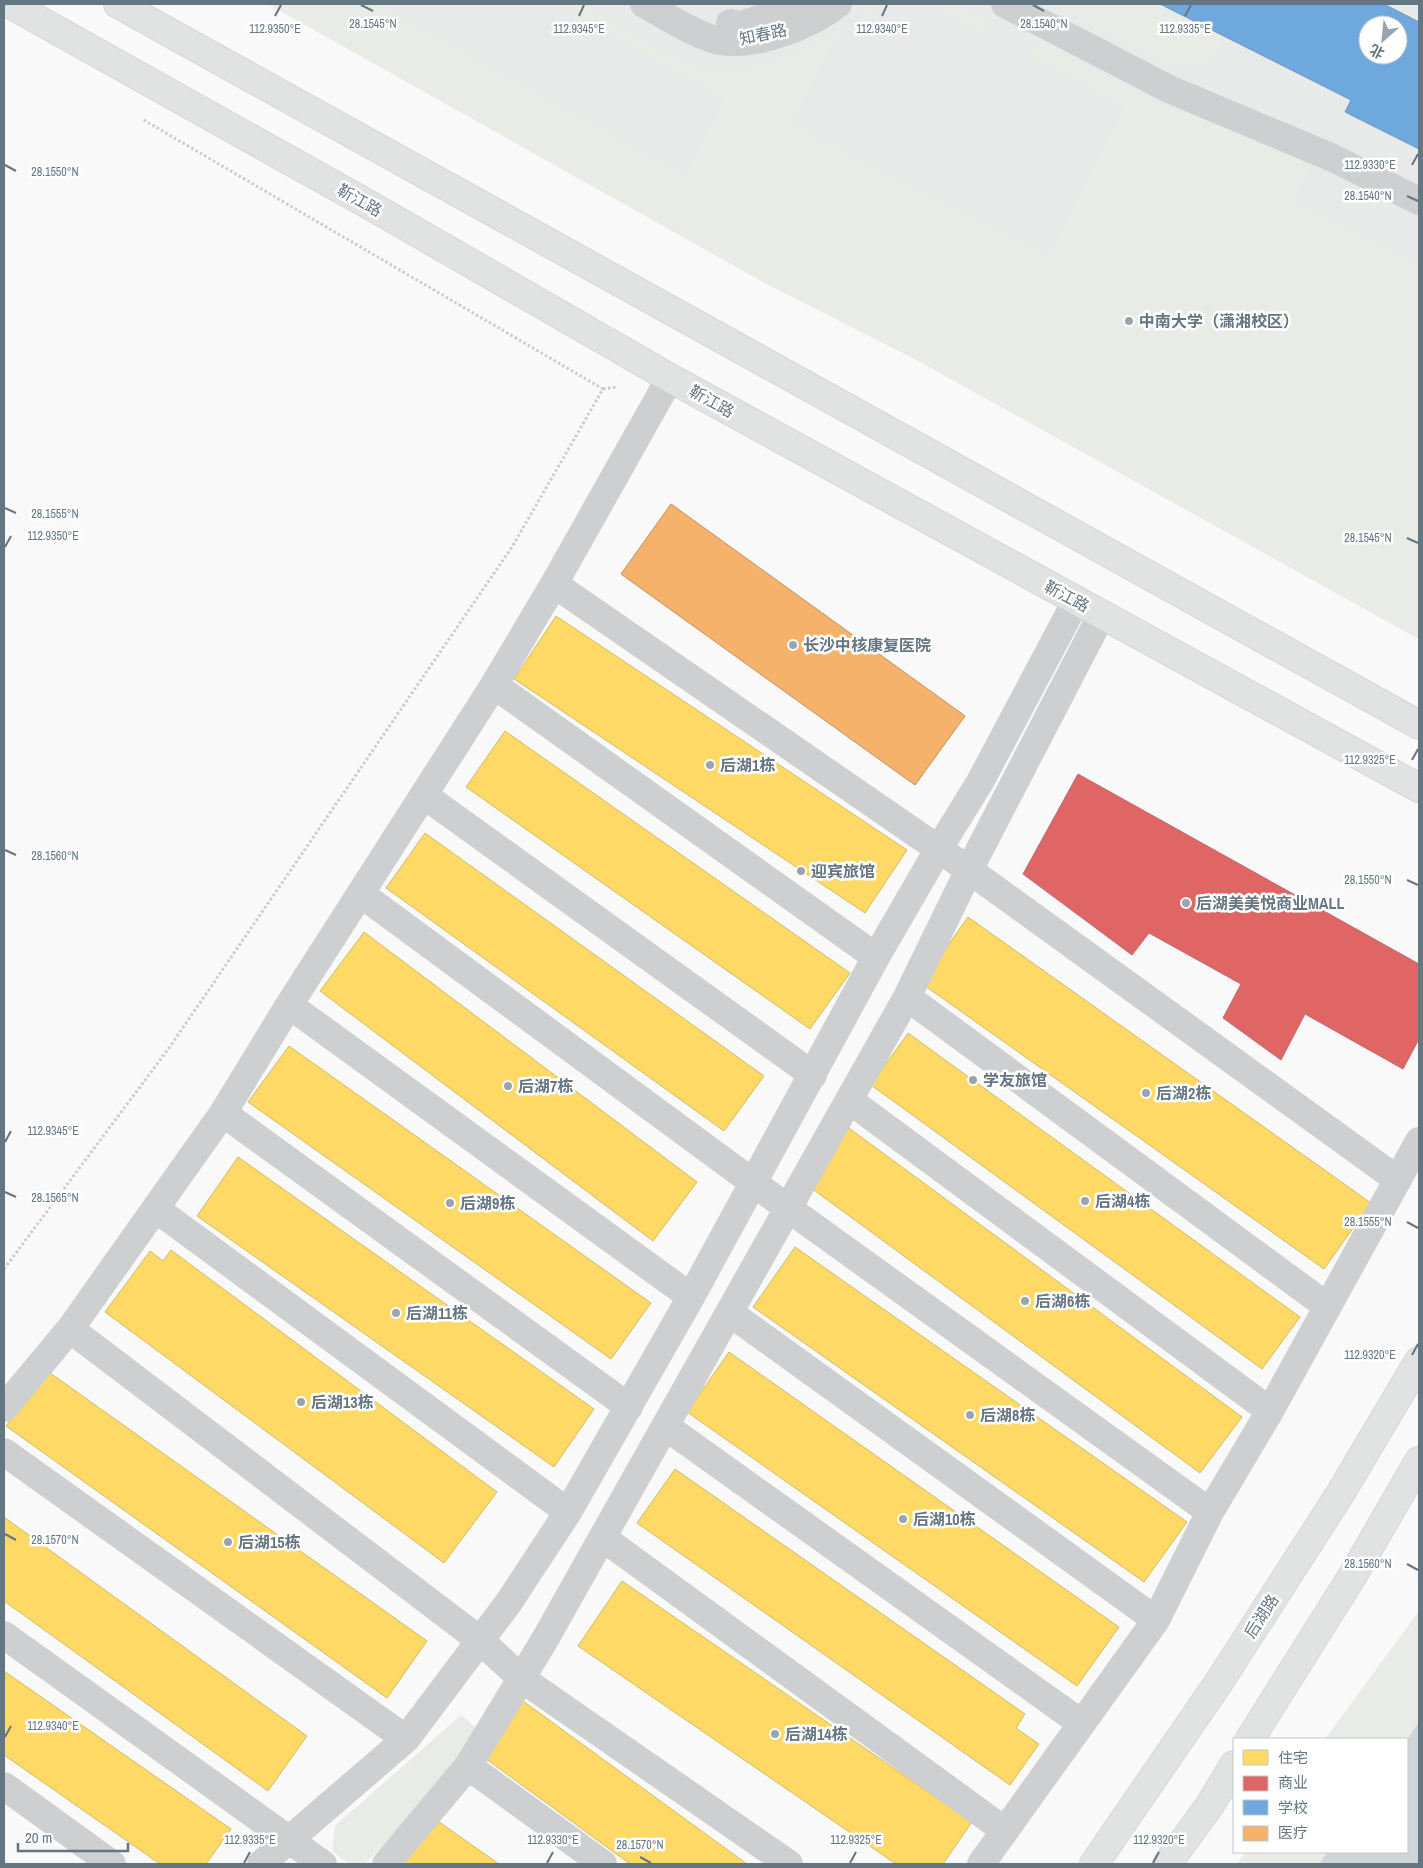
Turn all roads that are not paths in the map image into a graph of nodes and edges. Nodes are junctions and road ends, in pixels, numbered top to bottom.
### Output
1 (10, 4) edge
2 (118, 4) edge
3 (644, 4) edge
4 (803, 4) edge
5 (838, 4) edge
6 (1005, 4) edge
7 (684, 15) edge
8 (1419, 201) edge
9 (670, 378) junction
10 (554, 584) junction
11 (1076, 601) junction
12 (1102, 614) junction
13 (494, 685) junction
14 (1419, 725) edge
15 (1419, 788) edge
16 (425, 796) junction
17 (938, 850) junction
18 (969, 870) junction
19 (361, 894) junction
20 (876, 957) junction
21 (907, 998) junction
22 (289, 1005) junction
23 (814, 1075) junction
24 (849, 1100) junction
25 (224, 1113) junction
26 (1419, 1141) edge
27 (1398, 1180) junction
28 (754, 1183) junction
29 (156, 1209) junction
30 (789, 1209) junction
31 (691, 1297) junction
32 (1328, 1307) junction
33 (730, 1313) junction
34 (70, 1329) junction
35 (1419, 1362) edge
36 (629, 1406) junction
37 (4, 1408) edge
38 (1270, 1411) junction
39 (665, 1426) junction
40 (4, 1452) edge
41 (1419, 1461) edge
42 (568, 1512) junction
43 (1210, 1512) junction
44 (603, 1538) junction
45 (1156, 1620) junction
46 (4, 1635) edge
47 (481, 1641) junction
48 (522, 1679) junction
49 (1081, 1723) junction
50 (1251, 1738) edge
51 (406, 1739) junction
52 (468, 1766) junction
53 (1233, 1767) edge
54 (4, 1786) edge
55 (1004, 1830) junction
56 (288, 1840) junction
57 (112, 1864) edge
58 (261, 1864) edge
59 (323, 1864) edge
60 (386, 1864) edge
61 (603, 1864) edge
62 (789, 1864) edge
63 (981, 1864) edge
64 (1094, 1864) edge
65 (1168, 1864) edge

1 - 9 main road, 靳江路
2 - 14 main road
3 - 7 street
4 - 7 street
5 - 7 street, 知春路
6 - 8 street
9 - 10 street
9 - 11 main road, 靳江路
10 - 13 street
10 - 17 street
11 - 12 main road, 靳江路
11 - 17 street
12 - 15 main road, 靳江路
12 - 18 street
13 - 16 street
13 - 20 street
16 - 19 street
16 - 23 street
17 - 18 street
17 - 20 street
18 - 21 street
18 - 27 street
19 - 22 street
19 - 28 street
20 - 23 street
21 - 24 street
21 - 32 street
22 - 25 street
22 - 31 street
23 - 28 street
24 - 30 street
24 - 38 street
25 - 29 street
25 - 36 street
26 - 27 street
27 - 32 street
28 - 30 street
28 - 31 street
29 - 34 street
29 - 42 street
30 - 33 street
30 - 43 street
31 - 36 street
32 - 38 street
33 - 39 street
33 - 45 street
34 - 37 street
34 - 47 street
35 - 64 main road, 后湖路
36 - 42 street
38 - 43 street
39 - 44 street
39 - 49 street
40 - 51 street
41 - 50 main road
42 - 47 street
43 - 45 street
44 - 48 street
44 - 55 street
45 - 49 street
46 - 56 street
47 - 48 street
47 - 51 street
48 - 52 street
48 - 62 street
49 - 55 street
51 - 56 street
52 - 60 street
52 - 61 street
53 - 65 main road
54 - 57 street
55 - 63 street
56 - 58 street
56 - 59 street

